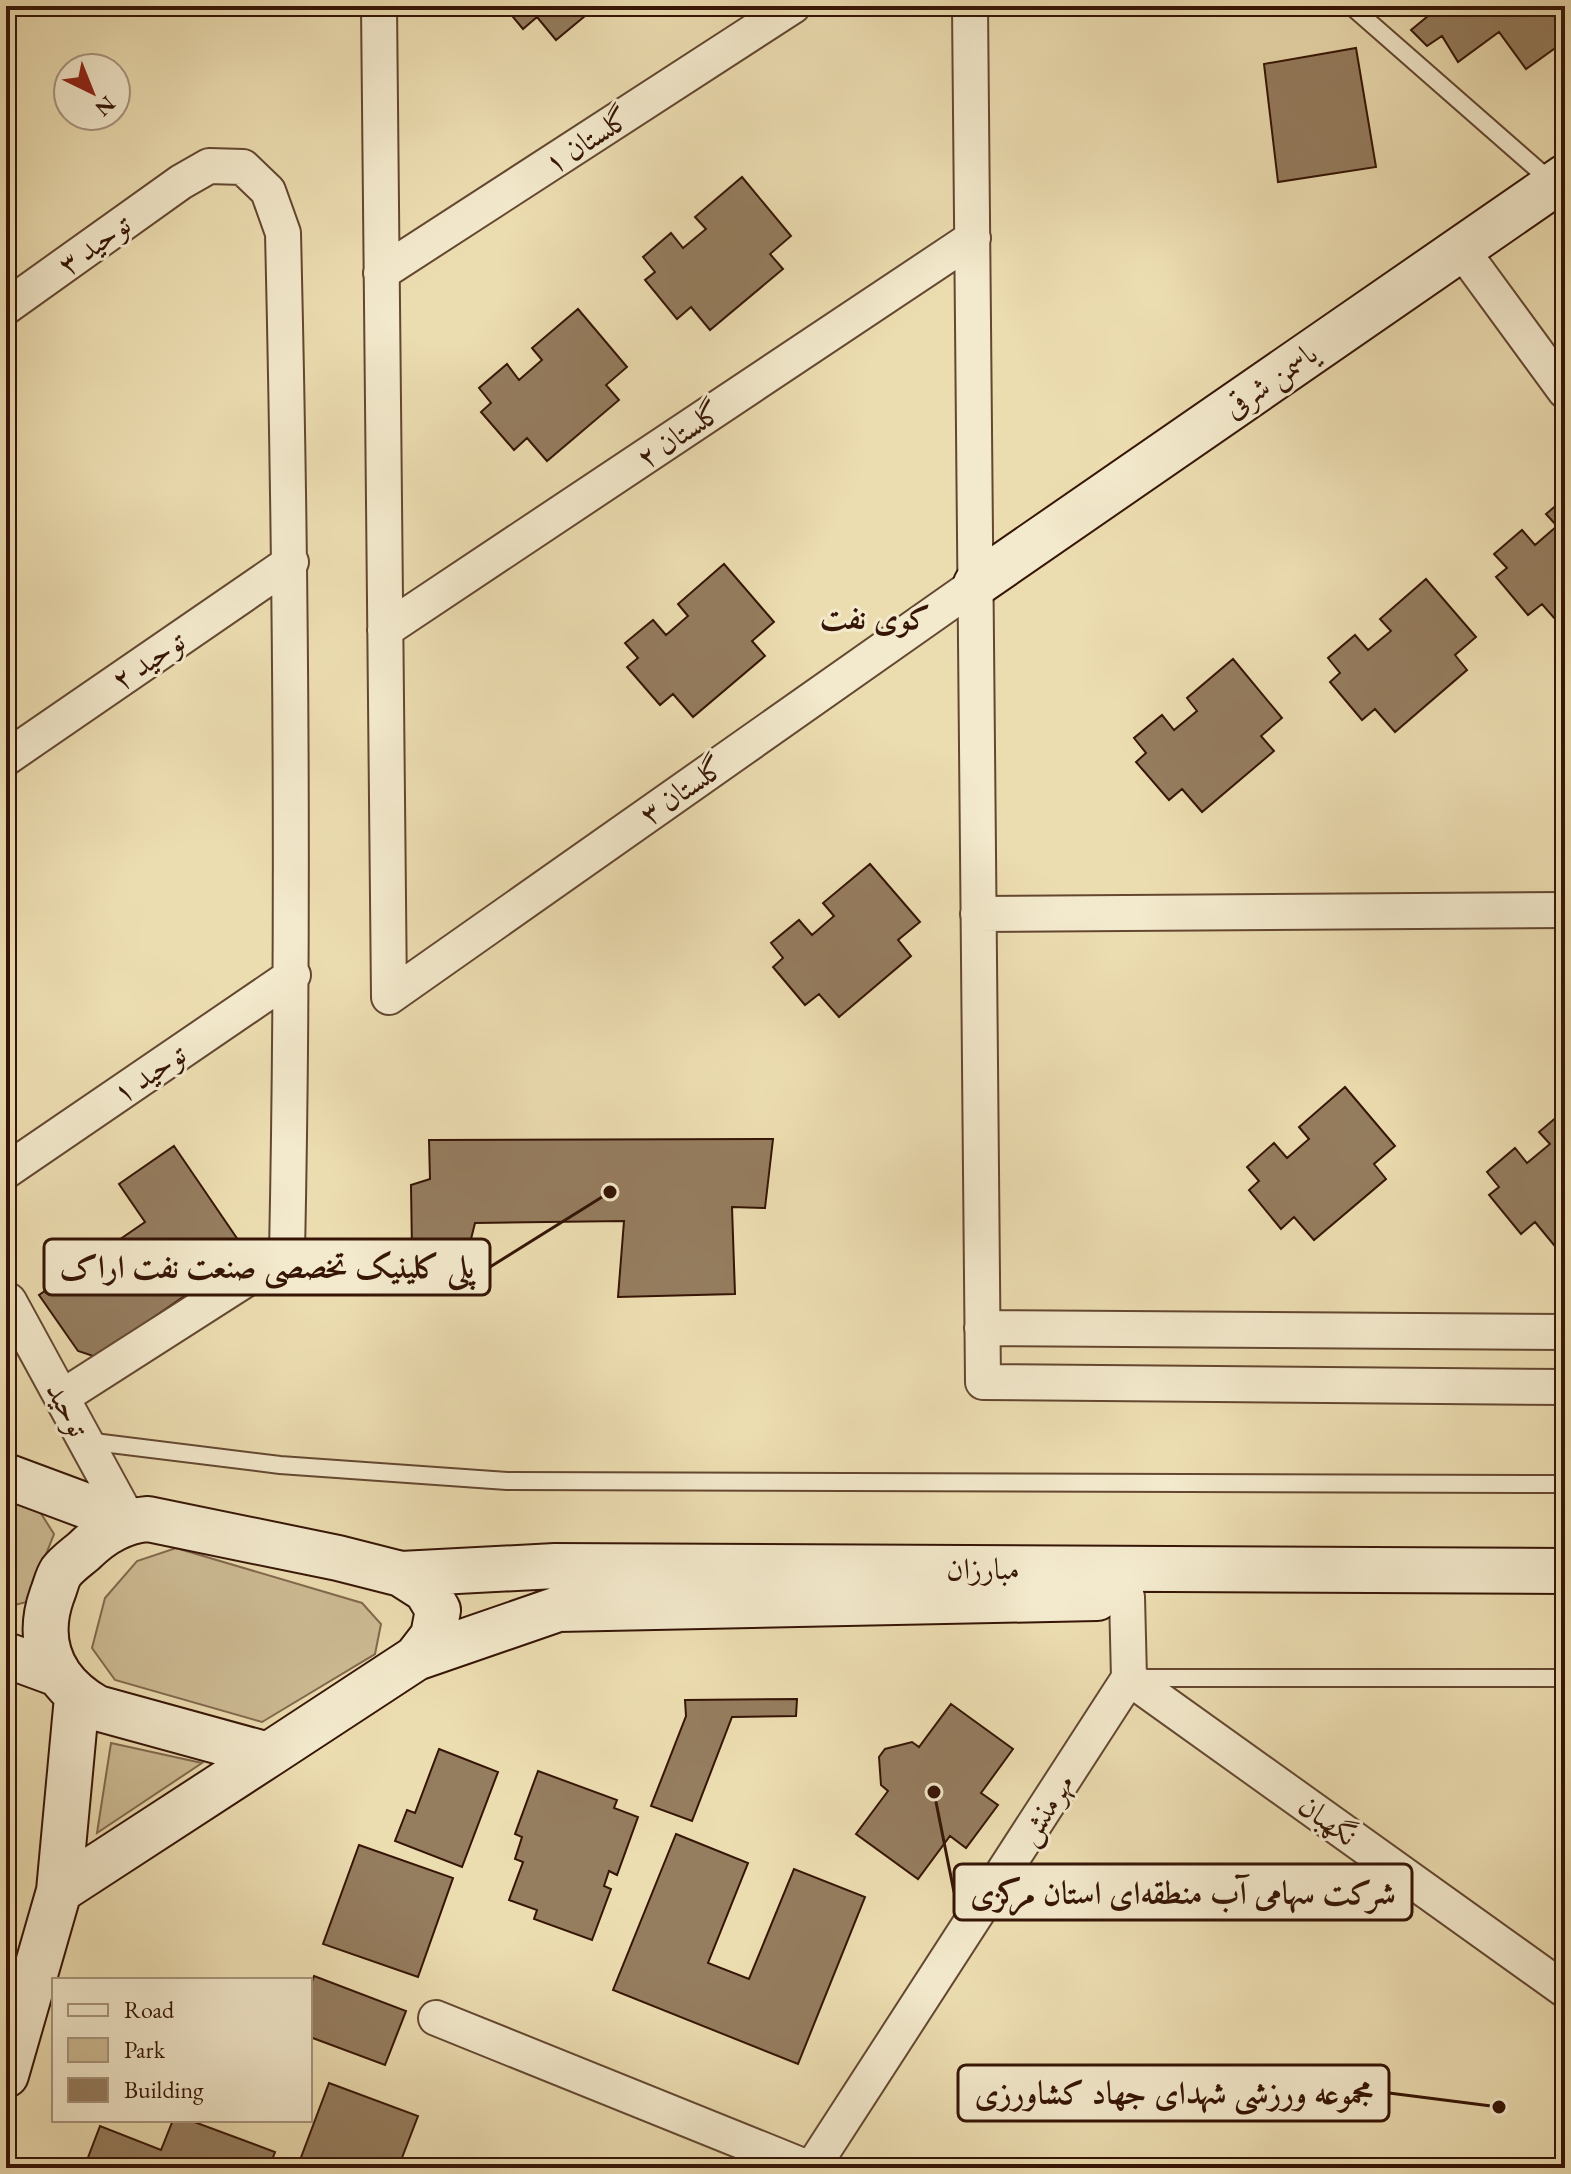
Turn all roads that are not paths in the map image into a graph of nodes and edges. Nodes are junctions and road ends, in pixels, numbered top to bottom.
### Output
1 (379, 6) edge
2 (793, 6) edge
3 (970, 6) edge
4 (1351, 6) edge
5 (1560, 181) edge
6 (973, 238) junction
7 (1461, 249) junction
8 (381, 273) junction
9 (6, 307) edge
10 (1565, 391) edge
11 (291, 562) junction
12 (976, 584) junction
13 (385, 630) junction
14 (6, 758) edge
15 (1565, 910) edge
16 (978, 914) junction
17 (293, 975) junction
18 (6, 1171) edge
19 (6, 1299) edge
20 (982, 1328) junction
21 (1565, 1332) edge
22 (1565, 1387) edge
23 (62, 1397) junction
24 (85, 1441) junction
25 (6, 1476) edge
26 (1565, 1484) edge
27 (128, 1521) junction
28 (1565, 1571) edge
29 (401, 1574) junction
30 (1127, 1597) junction
31 (1565, 1602) edge
32 (6, 1655) edge
33 (416, 1658) junction
34 (1129, 1678) junction
35 (1565, 1678) edge
36 (67, 1685) junction
37 (268, 1755) junction
38 (59, 1891) junction
39 (1565, 1990) edge
40 (436, 2018) dead end
41 (6, 2075) edge
42 (810, 2168) edge

1 - 8 street
2 - 8 street, گلستان ۱
3 - 6 street
4 - 5 lane
5 - 7 street, یاسمن شرقی
6 - 12 street
6 - 13 street, گلستان ۲
7 - 10 street
7 - 12 street, یاسمن شرقی
8 - 13 street
9 - 11 street, توحید ۳
11 - 14 street, توحید ۲
11 - 17 street, توحید ۳
12 - 13 street, گلستان ۳
12 - 16 street
15 - 16 street
16 - 20 street
17 - 18 street, توحید ۱
17 - 23 street, توحید ۳
19 - 23 street, توحید
20 - 21 street
20 - 22 street
23 - 24 street, توحید
24 - 26 lane
24 - 27 street, توحید
25 - 27 street
27 - 29 street
27 - 36 street
28 - 29 street, مبارزان
29 - 33 street
30 - 31 street, مبارزان
30 - 33 street, مبارزان
30 - 34 street
32 - 36 street
33 - 37 street
34 - 35 lane
34 - 39 street, نگهبان
34 - 42 street, مهرمنش
36 - 37 street
36 - 38 street
37 - 38 street
38 - 41 street
40 - 42 street

